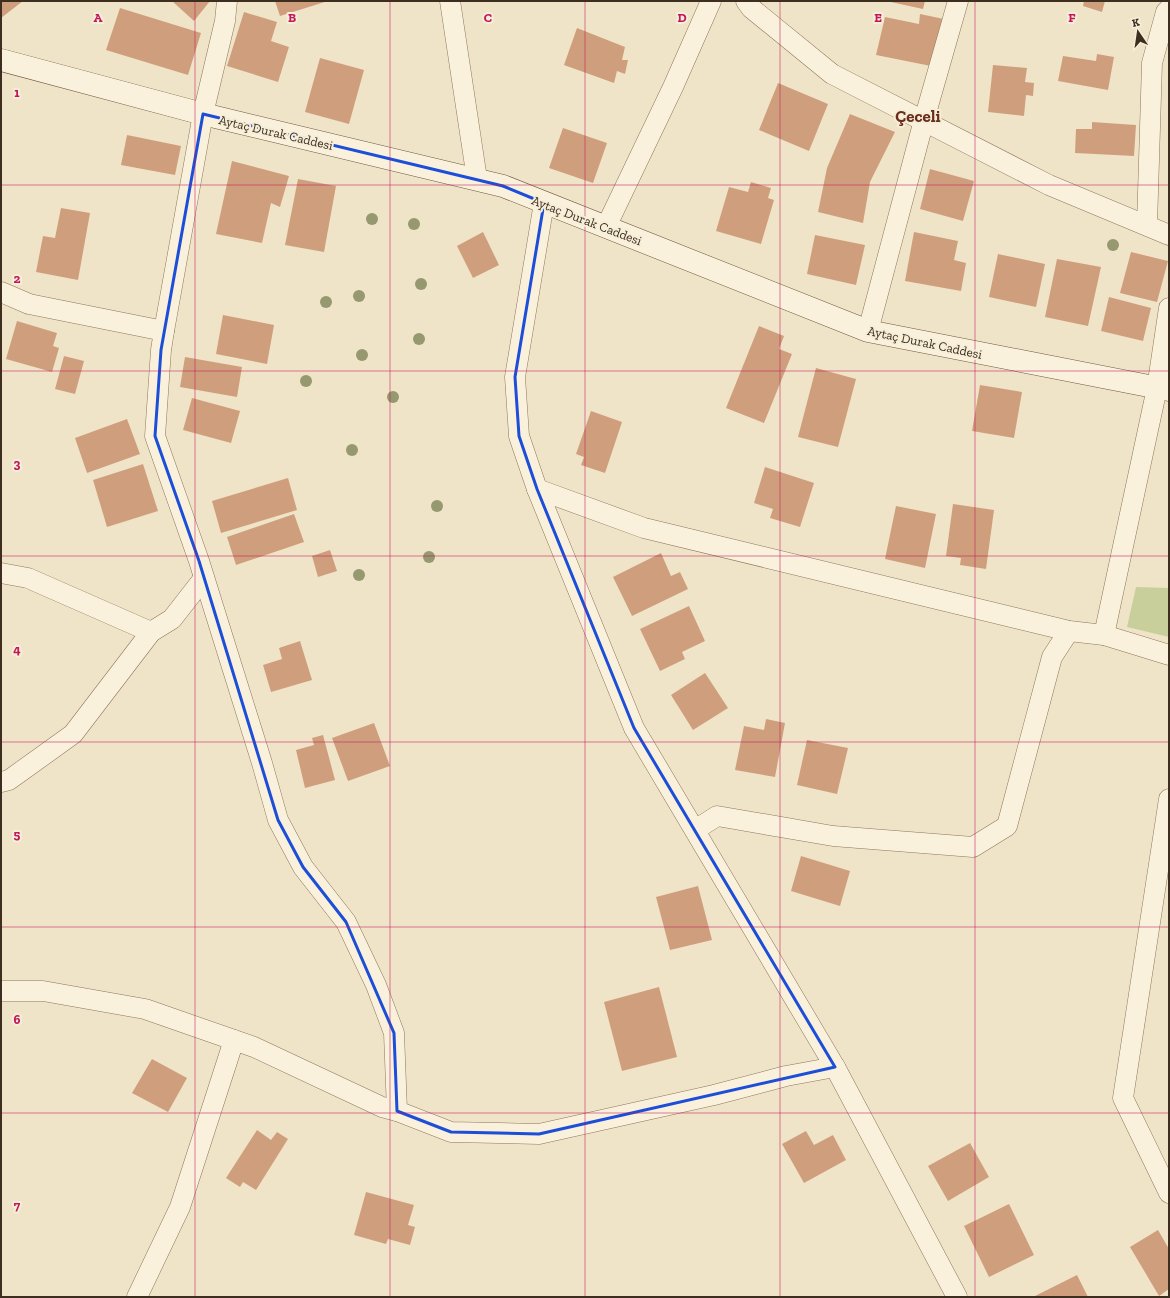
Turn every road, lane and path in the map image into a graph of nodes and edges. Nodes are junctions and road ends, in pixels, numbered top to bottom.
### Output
1 (227, 1) edge
2 (450, 1) edge
3 (711, 1) edge
4 (958, 1) edge
5 (750, 3) edge
6 (1169, 9) edge
7 (1, 60) edge
8 (203, 114) junction
9 (924, 120) junction
10 (477, 179) junction
11 (544, 203) junction
12 (1147, 225) junction
13 (606, 227) junction
14 (1169, 235) edge
15 (1, 292) edge
16 (1169, 308) edge
17 (164, 331) junction
18 (868, 331) junction
19 (1163, 389) edge
20 (537, 489) junction
21 (1, 573) edge
22 (204, 578) junction
23 (1068, 630) junction
24 (151, 632) junction
25 (1104, 636) junction
26 (1169, 655) edge
27 (1, 782) edge
28 (1169, 799) edge
29 (695, 830) junction
30 (1, 991) edge
31 (234, 1040) junction
32 (835, 1067) junction
33 (397, 1111) junction
34 (1169, 1193) edge
35 (137, 1297) edge
36 (957, 1297) edge

1 - 8 street
2 - 10 street
3 - 13 street
4 - 9 street
5 - 9 street
6 - 12 street
7 - 8 main road, Aytaç Durak Caddesi
8 - 10 main road, Aytaç Durak Caddesi
8 - 17 street
9 - 12 street
9 - 18 street
10 - 11 main road, Aytaç Durak Caddesi
11 - 13 main road, Aytaç Durak Caddesi
11 - 20 street
12 - 14 street
13 - 18 main road, Aytaç Durak Caddesi
15 - 17 street
16 - 19 street
17 - 22 street
18 - 19 main road, Aytaç Durak Caddesi
19 - 25 street
20 - 23 street
20 - 29 street
21 - 24 street
22 - 24 street
22 - 33 street
23 - 25 street
23 - 29 street
24 - 27 street
25 - 26 street
28 - 34 street
29 - 32 street
30 - 31 street
31 - 33 street
31 - 35 street
32 - 33 street
32 - 36 street

